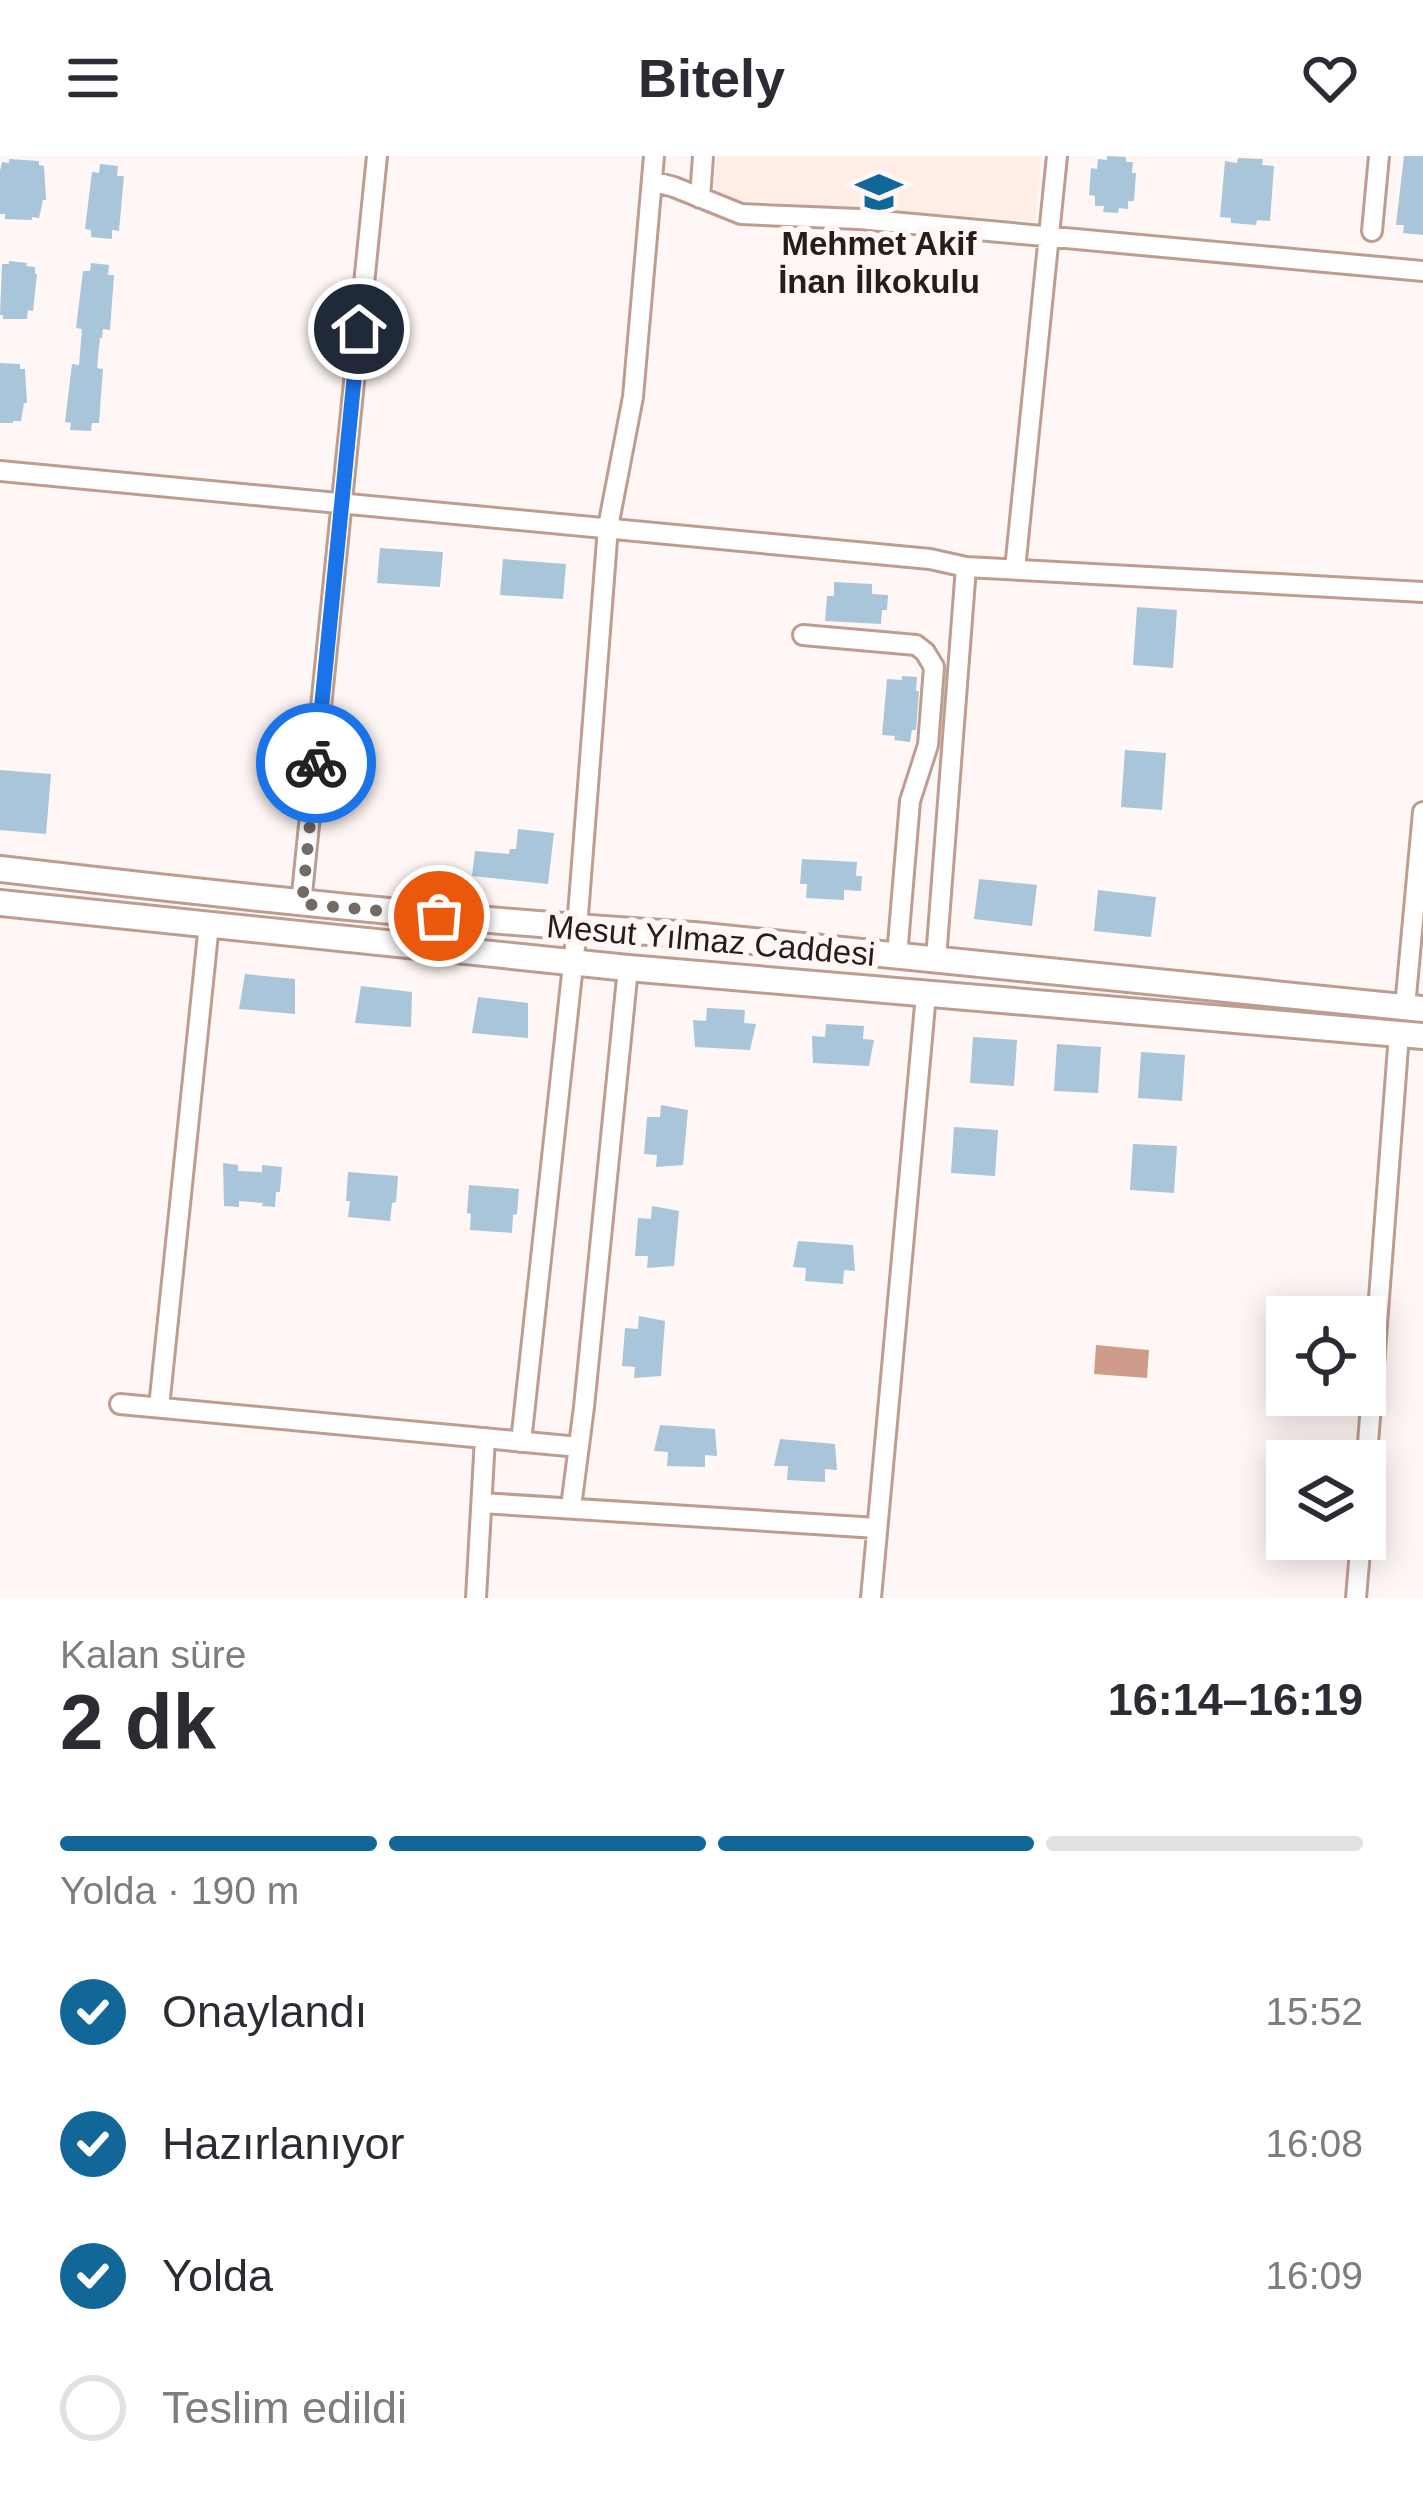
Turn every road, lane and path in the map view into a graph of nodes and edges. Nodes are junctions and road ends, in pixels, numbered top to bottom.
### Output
1 (376, 156) edge
2 (654, 156) edge
3 (703, 156) edge
4 (1057, 156) edge
5 (1379, 156) edge
6 (652, 181) junction
7 (700, 198) junction
8 (1372, 231) dead end
9 (1047, 237) junction
10 (1423, 271) edge
11 (0, 471) edge
12 (342, 503) junction
13 (608, 527) junction
14 (966, 566) junction
15 (1015, 569) junction
16 (1423, 592) edge
17 (803, 635) dead end
18 (1423, 812) edge
19 (1422, 838) edge
20 (0, 869) edge
21 (0, 903) edge
22 (302, 904) junction
23 (209, 924) junction
24 (577, 928) junction
25 (897, 956) junction
26 (936, 959) junction
27 (572, 962) junction
28 (628, 968) junction
29 (926, 994) junction
30 (1414, 1008) edge
31 (1411, 1035) edge
32 (120, 1404) dead end
33 (159, 1407) junction
34 (485, 1438) junction
35 (1369, 1440) edge
36 (521, 1442) junction
37 (580, 1447) junction
38 (482, 1502) junction
39 (571, 1507) junction
40 (878, 1528) junction
41 (1359, 1560) edge
42 (476, 1598) edge
43 (872, 1598) edge
44 (1356, 1598) edge

1 - 12 street
2 - 6 street
3 - 7 street
4 - 9 street
5 - 8 street
6 - 7 street
6 - 13 street
7 - 9 street
9 - 10 street
9 - 15 street
11 - 12 street
12 - 13 street
12 - 22 street
13 - 14 street
13 - 24 street
14 - 15 street
14 - 26 street
15 - 16 street
17 - 25 street
18 - 19 street
19 - 30 street
20 - 22 main road, Mesut Yılmaz Caddesi
21 - 23 main road, Mesut Yılmaz Caddesi
22 - 24 main road, Mesut Yılmaz Caddesi
23 - 27 main road, Mesut Yılmaz Caddesi
23 - 33 street
24 - 25 main road, Mesut Yılmaz Caddesi
24 - 27 street
25 - 26 main road, Mesut Yılmaz Caddesi
26 - 30 main road, Mesut Yılmaz Caddesi
27 - 28 main road, Mesut Yılmaz Caddesi
27 - 36 street
28 - 29 main road, Mesut Yılmaz Caddesi
28 - 37 street
29 - 31 main road, Mesut Yılmaz Caddesi
29 - 40 street
31 - 35 street
32 - 33 street
33 - 34 street
34 - 36 street
34 - 38 street
36 - 37 street
37 - 39 street
38 - 39 street
38 - 42 street
39 - 40 street
40 - 43 street
41 - 44 street

